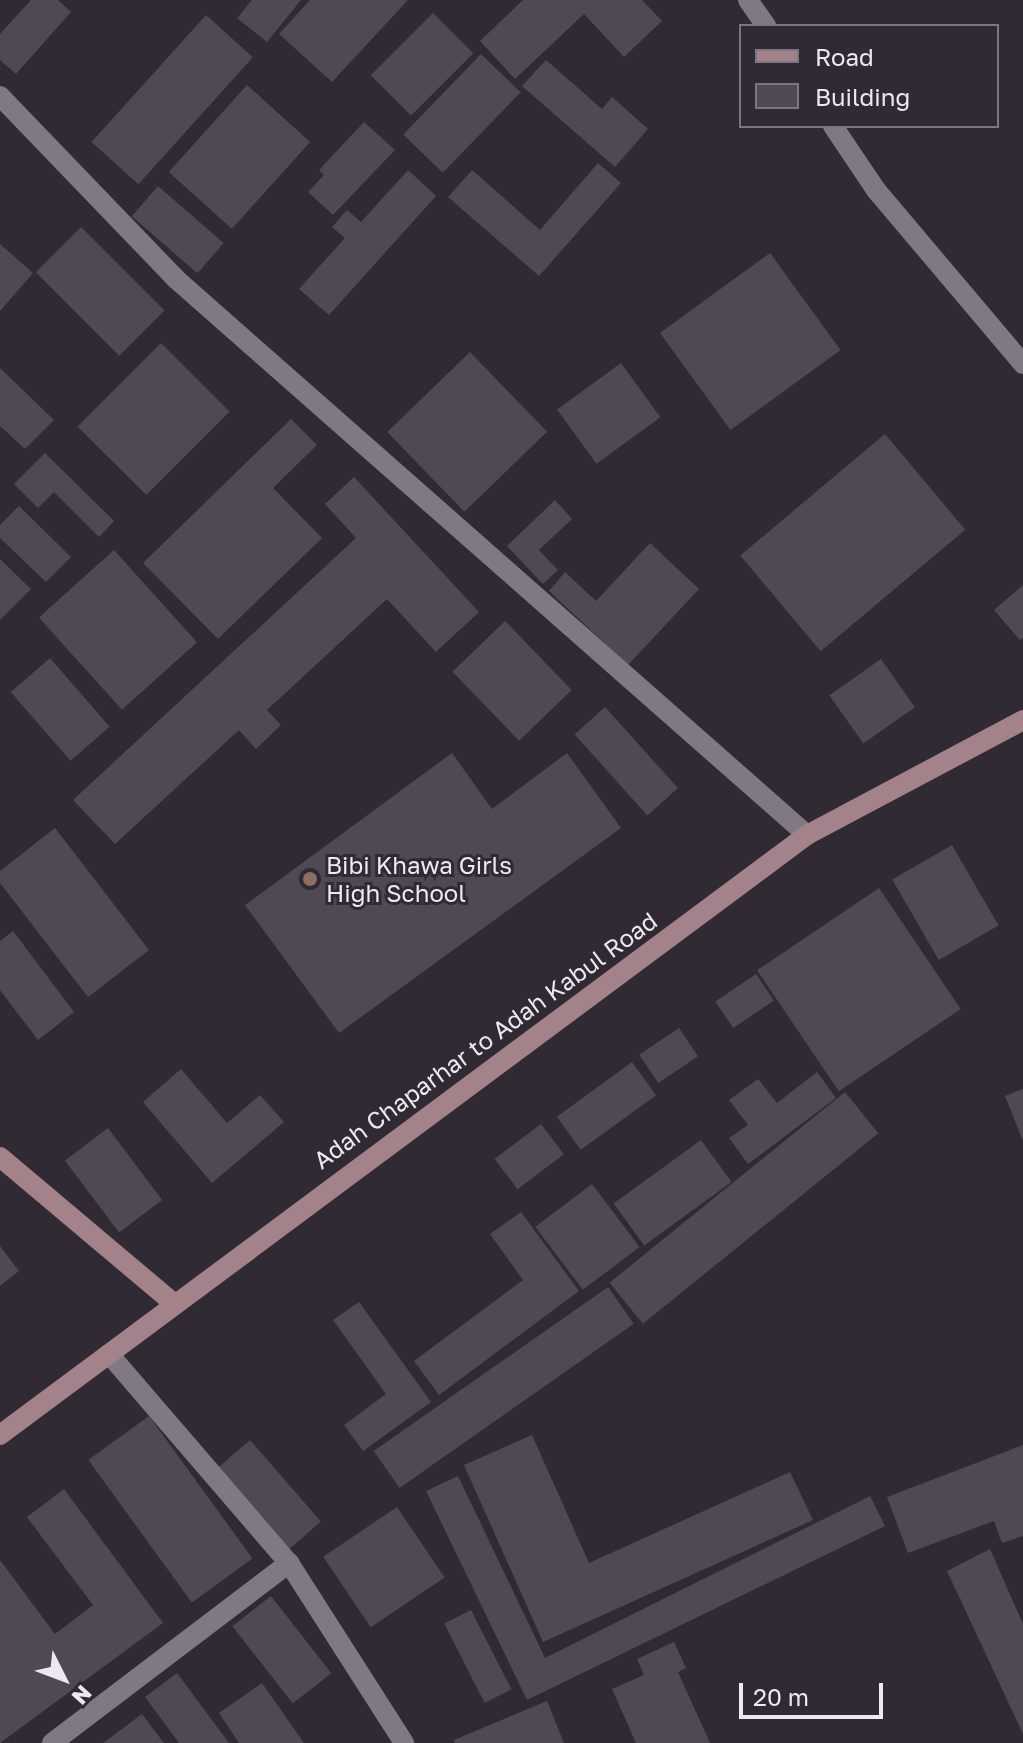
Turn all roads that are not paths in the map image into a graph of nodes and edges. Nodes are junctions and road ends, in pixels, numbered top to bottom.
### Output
1 (748, 0) edge
2 (765, 24) edge
3 (0, 96) edge
4 (834, 128) edge
5 (1023, 364) edge
6 (1023, 720) edge
7 (807, 835) junction
8 (0, 1157) edge
9 (172, 1302) junction
10 (109, 1354) junction
11 (0, 1435) edge
12 (289, 1563) junction
13 (52, 1743) edge
14 (404, 1743) edge

1 - 2 street
3 - 7 street
4 - 5 street
6 - 7 main road, Adah Chaparhar to Adah Kabul Road
7 - 9 main road, Adah Chaparhar to Adah Kabul Road
8 - 9 main road
9 - 10 main road, Adah Chaparhar to Adah Kabul Road
10 - 11 main road, Adah Chaparhar to Adah Kabul Road
10 - 12 street
12 - 13 street
12 - 14 street

